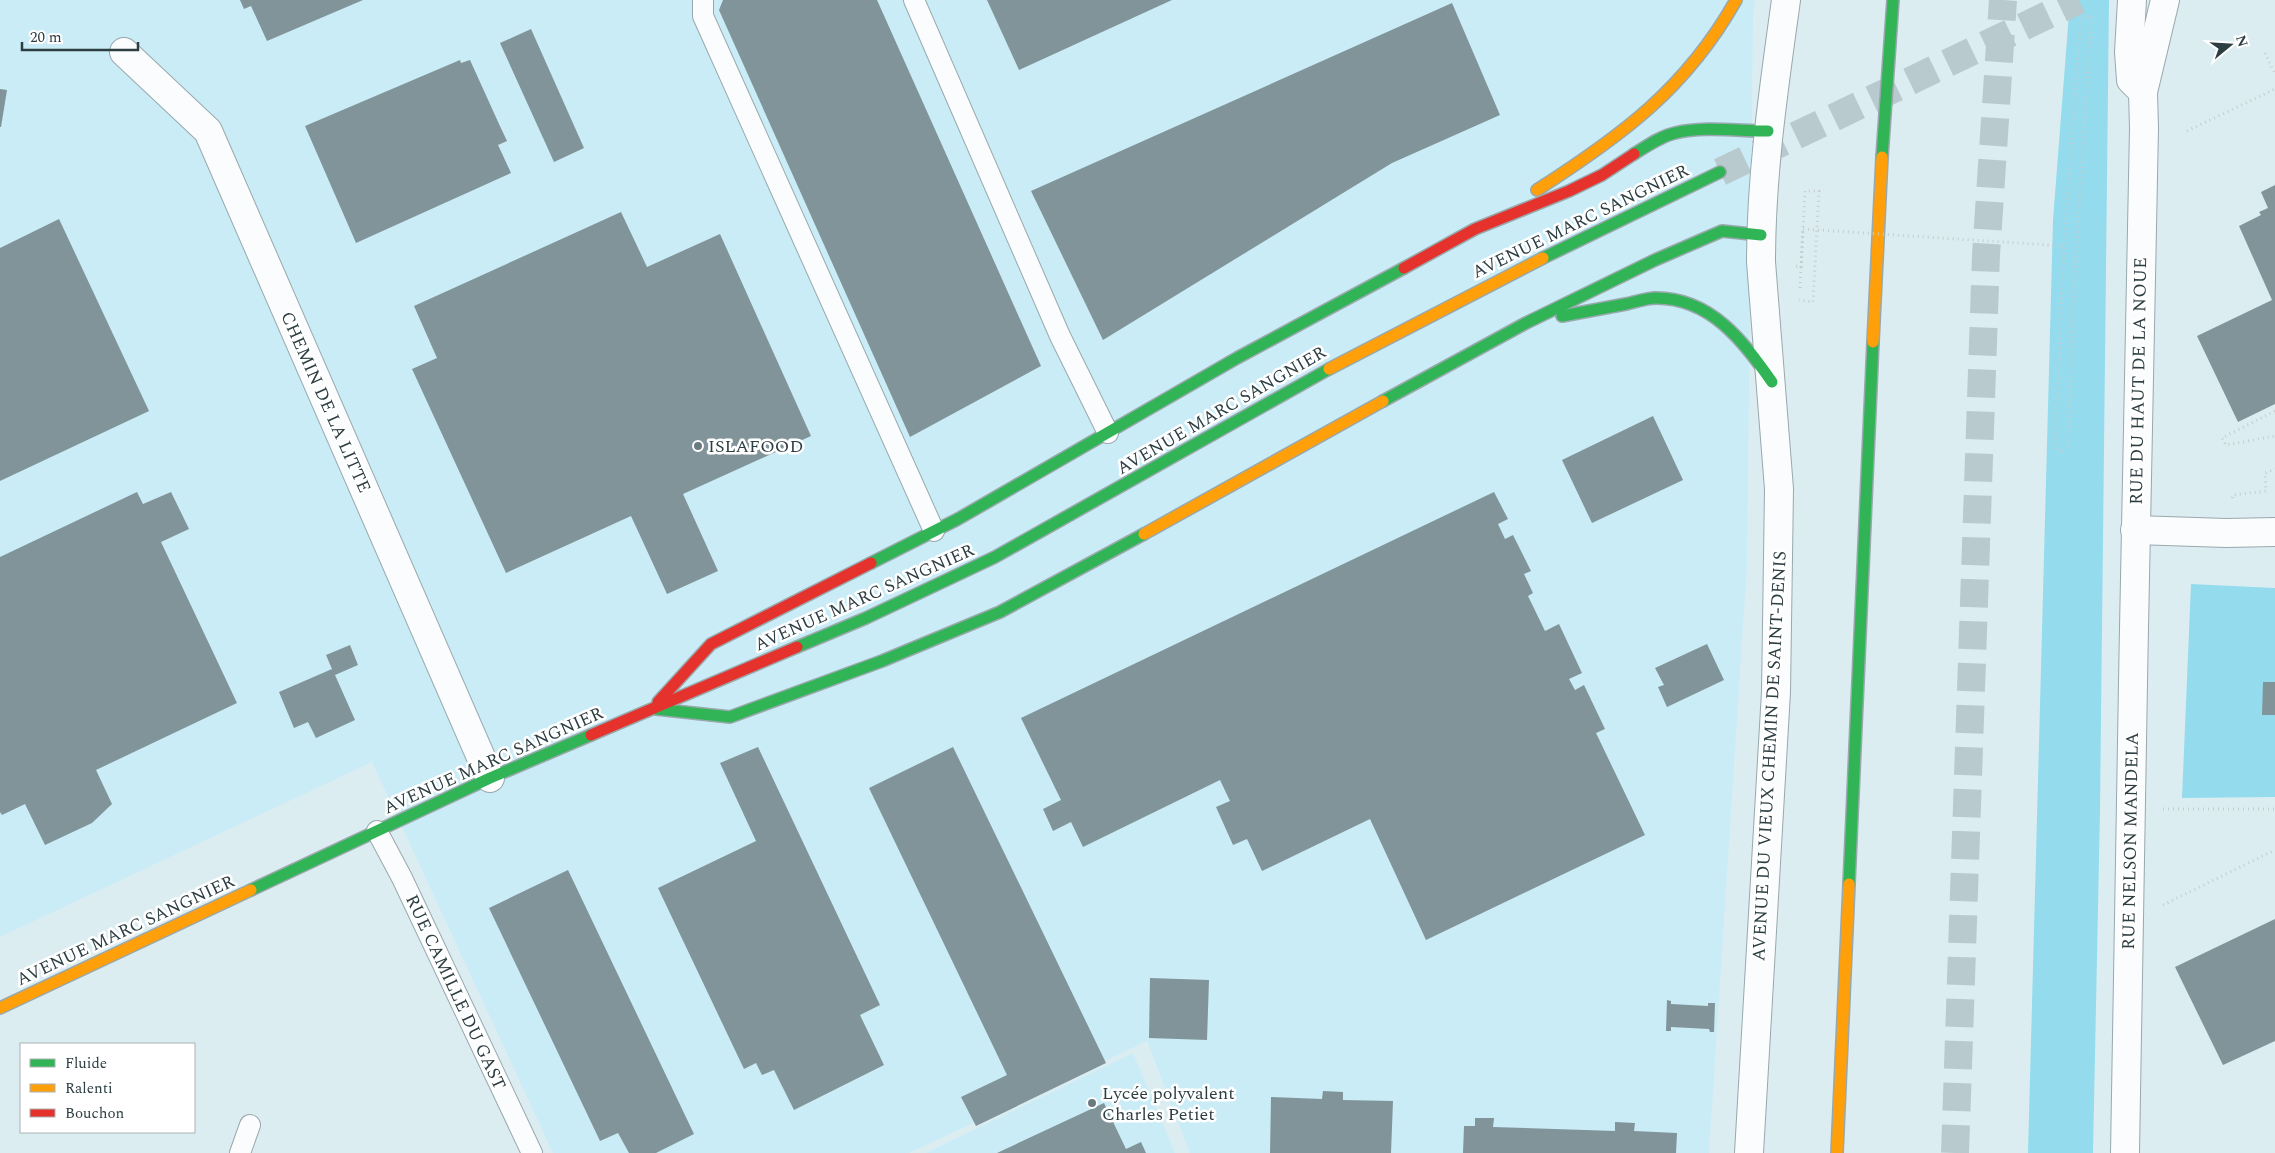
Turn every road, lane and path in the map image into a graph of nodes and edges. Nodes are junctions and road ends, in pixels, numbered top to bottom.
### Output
1 (702, 0) edge
2 (914, 0) edge
3 (1736, 0) edge
4 (1786, 0) edge
5 (1893, 0) edge
6 (2132, 0) edge
7 (2165, 0) edge
8 (124, 52) dead end
9 (2265, 53) dead end
10 (2275, 74) edge
11 (2275, 89) edge
12 (2142, 92) junction
13 (1768, 131) junction
14 (2186, 132) dead end
15 (1720, 172) tunnel mouth
16 (1476, 229) junction
17 (1761, 235) junction
18 (2064, 246) junction
19 (1793, 266) dead end
20 (1526, 323) junction
21 (1772, 382) junction
22 (2275, 412) edge
23 (1108, 434) junction
24 (2275, 436) edge
25 (2135, 530) junction
26 (934, 531) junction
27 (2275, 532) edge
28 (652, 709) junction
29 (490, 778) junction
30 (2130, 809) junction
31 (2275, 809) edge
32 (377, 831) junction
33 (2275, 850) edge
34 (2129, 922) junction
35 (0, 1008) edge
36 (250, 1125) dead end
37 (240, 1153) edge
38 (532, 1153) edge
39 (1749, 1153) edge
40 (1837, 1153) edge
41 (2125, 1153) edge

1 - 26 lane
2 - 23 lane
3 - 16 main road
4 - 13 street, AVENUE DU VIEUX CHEMIN DE SAINT-DENIS
5 - 40 main road
6 - 12 street, RUE DU HAUT DE LA NOUE
7 - 12 street, RUE DU HAUT DE LA NOUE
8 - 29 street, CHEMIN DE LA LITTE
9 - 10 path
11 - 14 path
12 - 25 street, RUE DU HAUT DE LA NOUE
13 - 16 main road
13 - 17 street, AVENUE DU VIEUX CHEMIN DE SAINT-DENIS
15 - 28 main road, AVENUE MARC SANGNIER
16 - 23 main road
17 - 20 main road
17 - 21 street, AVENUE DU VIEUX CHEMIN DE SAINT-DENIS
18 - 18 path
18 - 19 path, bridge
20 - 21 main road
20 - 28 main road
21 - 39 street, AVENUE DU VIEUX CHEMIN DE SAINT-DENIS
22 - 24 path
23 - 26 main road
25 - 27 street, RUE DU HAUT DE LA NOUE
25 - 30 street, RUE NELSON MANDELA
26 - 28 main road
28 - 29 main road, AVENUE MARC SANGNIER
29 - 32 main road, AVENUE MARC SANGNIER
30 - 31 path
30 - 34 street, RUE NELSON MANDELA
32 - 35 main road, AVENUE MARC SANGNIER
32 - 38 lane, RUE CAMILLE DU GAST
33 - 34 path
34 - 41 street, RUE NELSON MANDELA
36 - 37 lane

